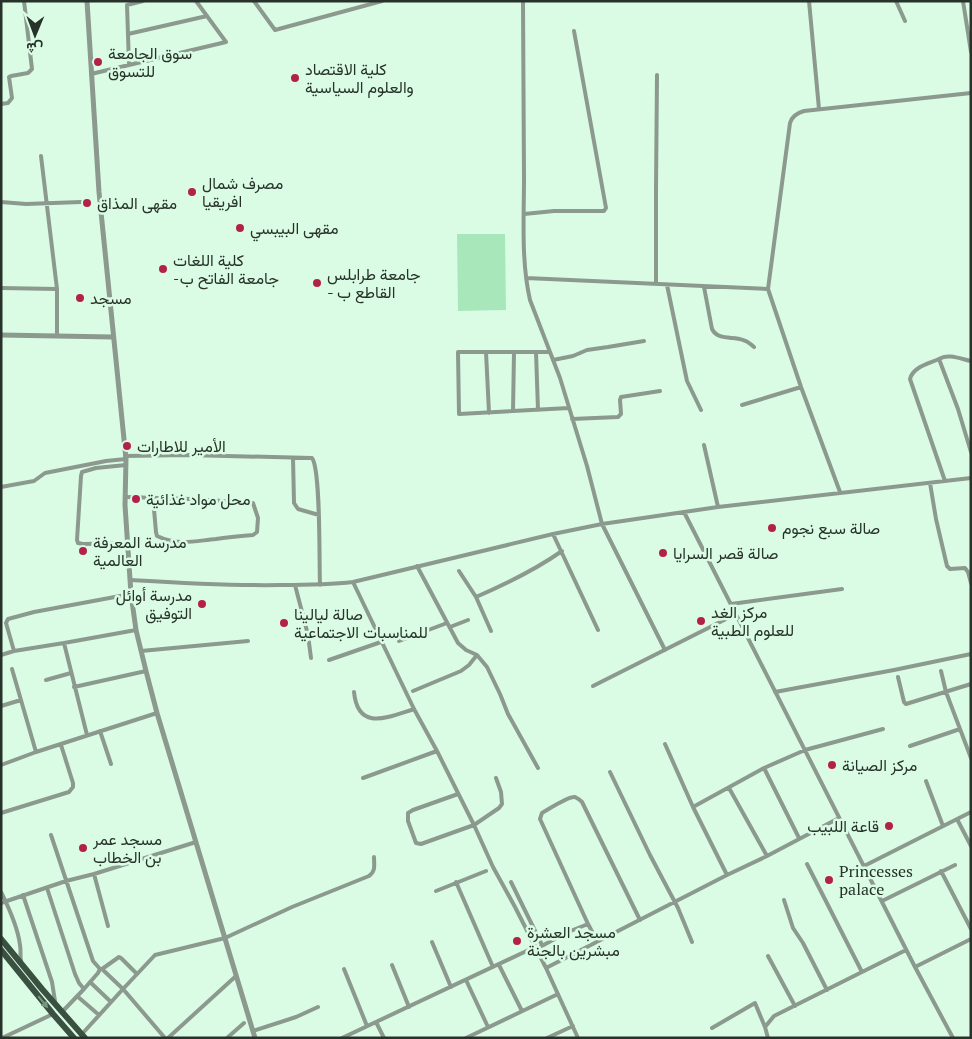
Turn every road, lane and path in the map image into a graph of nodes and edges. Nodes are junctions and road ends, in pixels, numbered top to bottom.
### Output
1 (24, 1) edge
2 (87, 1) edge
3 (142, 1) edge
4 (196, 1) edge
5 (254, 1) edge
6 (382, 1) edge
7 (523, 1) edge
8 (809, 1) edge
9 (896, 1) edge
10 (963, 1) edge
11 (376, 2) edge
12 (207, 16) junction
13 (905, 20) dead end
14 (574, 30) dead end
15 (128, 34) junction
16 (971, 52) edge
17 (129, 65) junction
18 (91, 74) junction
19 (657, 76) dead end
20 (971, 93) edge
21 (1, 104) edge
22 (819, 109) junction
23 (41, 156) dead end
24 (1, 202) edge
25 (81, 202) dead end
26 (47, 204) junction
27 (524, 214) junction
28 (526, 278) junction
29 (656, 284) junction
30 (666, 285) junction
31 (704, 287) junction
32 (1, 288) edge
33 (57, 289) junction
34 (768, 289) junction
35 (1, 335) edge
36 (57, 336) junction
37 (113, 337) junction
38 (644, 341) dead end
39 (754, 347) dead end
40 (486, 352) junction
41 (514, 352) junction
42 (536, 352) junction
43 (549, 352) junction
44 (939, 359) junction
45 (553, 360) junction
46 (971, 362) edge
47 (801, 387) junction
48 (660, 391) dead end
49 (742, 405) dead end
50 (569, 408) junction
51 (538, 410) junction
52 (701, 410) dead end
53 (513, 411) junction
54 (489, 413) junction
55 (572, 419) junction
56 (704, 445) dead end
57 (971, 452) edge
58 (293, 458) junction
59 (126, 460) junction
60 (971, 478) edge
61 (945, 481) junction
62 (930, 483) junction
63 (1, 487) edge
64 (840, 492) junction
65 (126, 497) junction
66 (153, 498) junction
67 (718, 507) junction
68 (684, 512) junction
69 (319, 515) junction
70 (602, 524) junction
71 (553, 534) junction
72 (128, 542) junction
73 (562, 551) junction
74 (417, 566) junction
75 (459, 571) dead end
76 (130, 580) junction
77 (353, 582) junction
78 (971, 582) edge
79 (295, 585) junction
80 (320, 585) junction
81 (842, 589) dead end
82 (131, 594) junction
83 (476, 597) junction
84 (731, 604) junction
85 (736, 614) junction
86 (468, 620) dead end
87 (446, 623) junction
88 (450, 628) junction
89 (136, 630) junction
90 (598, 630) dead end
91 (491, 631) dead end
92 (248, 641) dead end
93 (399, 641) dead end
94 (381, 642) junction
95 (64, 643) junction
96 (665, 650) junction
97 (14, 651) junction
98 (141, 651) junction
99 (971, 654) edge
100 (1, 655) edge
101 (477, 655) junction
102 (311, 658) dead end
103 (329, 660) dead end
104 (12, 669) dead end
105 (146, 671) junction
106 (942, 671) dead end
107 (71, 673) junction
108 (898, 677) dead end
109 (46, 680) dead end
110 (971, 684) edge
111 (594, 686) dead end
112 (74, 687) junction
113 (413, 691) dead end
114 (354, 692) dead end
115 (776, 692) junction
116 (946, 692) junction
117 (21, 700) junction
118 (1, 706) edge
119 (414, 709) junction
120 (157, 713) junction
121 (883, 729) dead end
122 (960, 729) junction
123 (100, 731) junction
124 (87, 735) junction
125 (61, 744) junction
126 (665, 744) dead end
127 (910, 746) dead end
128 (805, 750) junction
129 (36, 752) junction
130 (437, 752) junction
131 (971, 758) edge
132 (111, 764) dead end
133 (1, 765) edge
134 (538, 768) dead end
135 (764, 768) junction
136 (610, 772) dead end
137 (363, 778) dead end
138 (496, 778) dead end
139 (926, 781) dead end
140 (729, 788) junction
141 (458, 794) junction
142 (693, 807) junction
143 (971, 812) edge
144 (1, 813) edge
145 (839, 818) junction
146 (957, 819) junction
147 (474, 825) junction
148 (943, 826) junction
149 (51, 835) dead end
150 (799, 838) junction
151 (196, 842) junction
152 (971, 846) edge
153 (767, 856) junction
154 (374, 857) dead end
155 (808, 864) dead end
156 (955, 865) dead end
157 (864, 866) junction
158 (486, 871) dead end
159 (941, 871) junction
160 (94, 874) junction
161 (727, 875) junction
162 (66, 881) junction
163 (456, 882) junction
164 (511, 882) dead end
165 (47, 888) junction
166 (436, 891) dead end
167 (1, 892) edge
168 (24, 895) junction
169 (784, 900) dead end
170 (882, 901) junction
171 (4, 902) edge
172 (675, 902) junction
173 (640, 920) junction
174 (588, 924) junction
175 (108, 926) dead end
176 (971, 929) edge
177 (225, 938) junction
178 (1, 939) edge
179 (971, 939) edge
180 (597, 941) junction
181 (432, 942) dead end
182 (692, 942) dead end
183 (542, 945) junction
184 (536, 948) junction
185 (1, 950) edge
186 (906, 950) junction
187 (768, 956) dead end
188 (21, 962) junction
189 (392, 964) dead end
190 (499, 965) junction
191 (493, 967) junction
192 (915, 967) junction
193 (546, 968) junction
194 (344, 969) dead end
195 (101, 970) junction
196 (862, 972) junction
197 (137, 974) junction
198 (236, 976) junction
199 (466, 980) junction
200 (90, 982) junction
201 (451, 987) junction
202 (122, 988) junction
203 (84, 989) junction
204 (827, 990) junction
205 (558, 994) junction
206 (77, 996) junction
207 (111, 1002) junction
208 (55, 1004) junction
209 (796, 1006) junction
210 (318, 1007) dead end
211 (408, 1007) junction
212 (522, 1010) junction
213 (62, 1012) junction
214 (53, 1014) junction
215 (99, 1015) junction
216 (376, 1022) junction
217 (244, 1023) dead end
218 (366, 1026) junction
219 (488, 1026) junction
220 (573, 1026) junction
221 (764, 1026) junction
222 (712, 1028) dead end
223 (253, 1031) junction
224 (84, 1036) edge
225 (2, 1038) edge
226 (74, 1038) edge
227 (167, 1038) edge
228 (227, 1038) edge
229 (255, 1038) edge
230 (342, 1038) edge
231 (384, 1038) edge
232 (466, 1038) edge
233 (547, 1038) edge
234 (578, 1038) edge
235 (768, 1038) edge
236 (953, 1038) edge

1 - 21 street
2 - 18 street
3 - 15 street
4 - 12 street
5 - 11 street
6 - 11 street
7 - 27 street
8 - 22 street
9 - 13 street
10 - 16 street
12 - 15 street
12 - 17 street
14 - 27 street
15 - 17 street
17 - 18 street
18 - 37 street
19 - 29 street
20 - 22 street
22 - 34 street
23 - 26 street
24 - 26 street
25 - 26 street
26 - 33 street
27 - 28 street
28 - 29 street
28 - 43 street
29 - 30 street
30 - 31 street
30 - 52 street
31 - 34 street
31 - 39 street
32 - 33 street
33 - 36 street
34 - 47 street
35 - 36 street
36 - 37 street
37 - 59 street
38 - 45 street
40 - 41 street
40 - 54 street
40 - 54 street
41 - 42 street
41 - 53 street
42 - 43 street
42 - 51 street
43 - 45 street
44 - 46 street
44 - 57 street
44 - 61 street
45 - 50 street
47 - 49 street
47 - 64 street
48 - 55 street
50 - 51 street
50 - 55 street
51 - 53 street
53 - 54 street
55 - 70 street
56 - 67 street
58 - 59 street
58 - 69 street
58 - 69 street
59 - 63 street
59 - 65 street
59 - 72 street
60 - 61 street
61 - 62 street
62 - 64 street
62 - 78 street
64 - 67 street
65 - 66 street
65 - 72 street
66 - 66 street
67 - 68 street
68 - 70 street
68 - 84 street
69 - 80 street
70 - 71 street
70 - 96 street
71 - 73 street
71 - 74 street
72 - 76 street
73 - 83 street
73 - 90 street
74 - 77 street
74 - 87 street
75 - 83 street
76 - 79 street
76 - 82 street
77 - 80 street
77 - 94 street
79 - 80 street
79 - 102 street
81 - 84 street
82 - 89 street
82 - 97 street
83 - 91 street
84 - 85 street
85 - 96 street
85 - 115 street
86 - 88 street
87 - 88 street
87 - 93 street
88 - 101 street
89 - 95 street
89 - 98 street
92 - 98 street
94 - 103 street
94 - 119 street
95 - 97 street
95 - 107 street
96 - 111 street
97 - 100 street
98 - 105 street
99 - 115 street
101 - 113 street
101 - 134 street
104 - 117 street
105 - 112 street
105 - 120 street
106 - 116 street
107 - 109 street
107 - 112 street
108 - 116 street
110 - 116 street
112 - 124 street
114 - 119 street
115 - 128 street
116 - 122 street
117 - 118 street
117 - 129 street
119 - 130 street
120 - 123 street
120 - 151 street
121 - 128 street
122 - 127 street
122 - 131 street
123 - 124 street
123 - 132 street
124 - 125 street
125 - 129 street
125 - 144 street
126 - 142 street
128 - 135 street
128 - 145 street
129 - 133 street
130 - 137 street
130 - 141 street
135 - 140 street
135 - 150 street
136 - 172 street
138 - 147 street
139 - 148 street
140 - 142 street
140 - 153 street
141 - 147 street
141 - 147 street
142 - 161 street
143 - 146 street
145 - 150 street
145 - 157 street
146 - 148 street
146 - 152 street
147 - 184 street
148 - 157 street
149 - 162 street
150 - 153 street
151 - 160 street
151 - 177 street
153 - 161 street
154 - 177 street
155 - 196 street
156 - 159 street
157 - 170 street
158 - 163 street
159 - 170 street
159 - 176 street
160 - 162 street
160 - 175 street
161 - 172 street
162 - 165 street
162 - 195 street
163 - 166 street
163 - 191 street
164 - 183 street
165 - 168 street
165 - 203 street
167 - 171 street
168 - 171 street
168 - 208 street
169 - 204 street
170 - 186 street
171 - 188 street
172 - 173 street
172 - 182 street
173 - 174 street
173 - 180 street
174 - 180 street
174 - 183 street
177 - 197 street
177 - 198 street
178 - 188 main road
179 - 192 street
180 - 193 street
181 - 201 street
183 - 184 street
184 - 190 street
184 - 193 street
185 -> 214 main road
186 - 192 street
186 - 196 street
187 - 209 street
188 - 208 main road
189 - 211 street
190 - 191 street
190 - 212 street
191 - 199 street
192 - 236 street
193 - 205 street
194 - 218 street
195 - 197 street
195 - 200 street
195 - 202 street
196 - 204 street
197 - 202 street
198 - 223 street
198 - 227 street
199 - 201 street
199 - 219 street
200 - 203 street
200 - 207 street
201 - 211 street
202 - 207 street
202 - 227 street
203 - 206 street
204 - 209 street
205 - 212 street
205 - 220 street
206 - 213 street
206 - 215 street
207 - 215 street
208 - 213 main road
209 - 221 street
210 - 223 street
211 - 216 street
212 - 219 street
213 - 224 main road
214 - 225 street
214 - 226 main road
215 - 224 street
216 - 218 street
216 - 231 street
217 - 228 street
218 - 230 street
219 - 232 street
220 - 233 street
220 - 234 street
221 - 222 street
221 - 235 street
223 - 229 street

